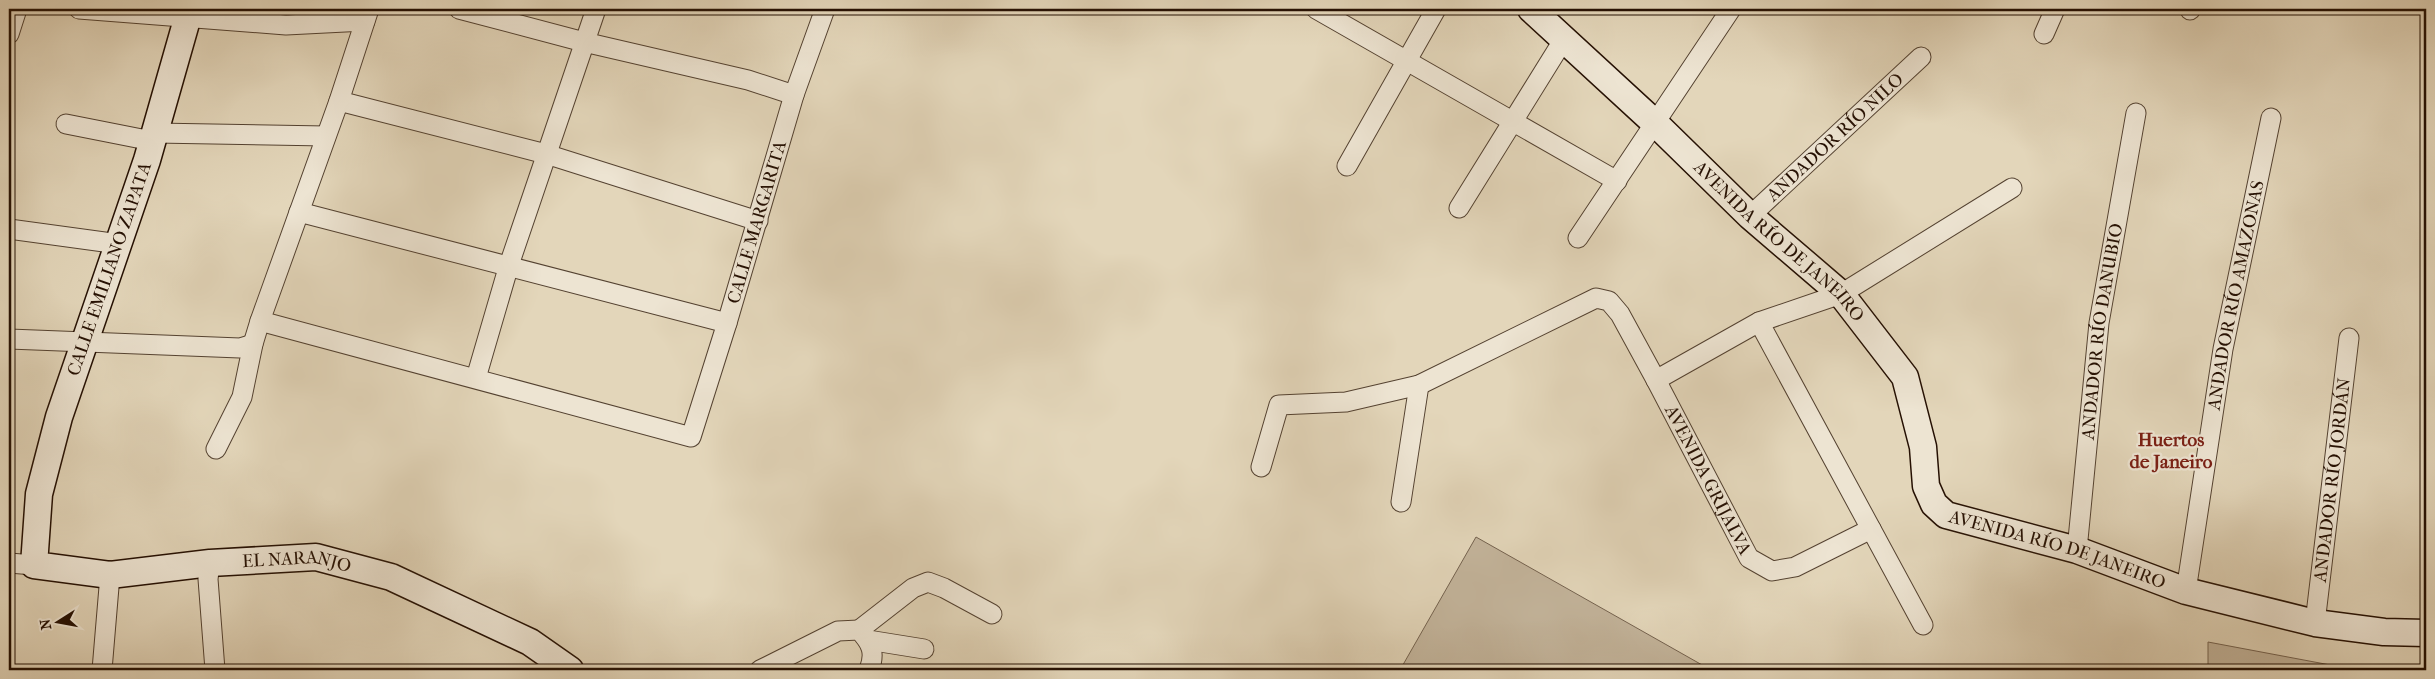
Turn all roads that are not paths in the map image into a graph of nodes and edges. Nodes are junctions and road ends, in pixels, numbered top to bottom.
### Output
1 (17, 9) edge
2 (79, 9) edge
3 (459, 9) edge
4 (596, 9) edge
5 (825, 9) edge
6 (1316, 9) edge
7 (1436, 9) edge
8 (1731, 9) edge
9 (2055, 9) edge
10 (189, 13) edge
11 (1542, 13) edge
12 (367, 15) edge
13 (9, 34) edge
14 (2044, 34) dead end
15 (1564, 39) junction
16 (584, 42) junction
17 (1921, 57) dead end
18 (1406, 60) junction
19 (794, 95) junction
20 (339, 101) junction
21 (2136, 113) dead end
22 (2271, 118) dead end
23 (1512, 122) junction
24 (66, 124) dead end
25 (1656, 124) junction
26 (326, 136) junction
27 (154, 137) junction
28 (546, 154) junction
29 (1347, 166) dead end
30 (1617, 181) junction
31 (2012, 188) dead end
32 (1459, 208) dead end
33 (299, 212) junction
34 (1750, 216) junction
35 (758, 221) junction
36 (9, 229) edge
37 (1578, 238) dead end
38 (119, 244) junction
39 (509, 265) junction
40 (1841, 294) junction
41 (260, 321) junction
42 (1758, 322) junction
43 (727, 323) junction
44 (2349, 338) dead end
45 (9, 339) edge
46 (86, 342) junction
47 (253, 344) junction
48 (476, 378) junction
49 (1656, 380) junction
50 (1419, 385) junction
51 (216, 448) dead end
52 (1261, 468) dead end
53 (1401, 502) dead end
54 (1871, 529) junction
55 (35, 531) joint
56 (2077, 550) junction
57 (210, 563) junction
58 (21, 564) edge
59 (110, 575) junction
60 (2186, 591) junction
61 (992, 614) dead end
62 (2315, 623) junction
63 (1923, 625) dead end
64 (2426, 633) edge
65 (864, 635) junction
66 (924, 649) dead end
67 (102, 670) edge
68 (215, 670) edge
69 (570, 670) edge
70 (760, 670) edge
71 (869, 670) edge

1 - 13 street
2 - 10 street
3 - 16 street
4 - 16 street
5 - 19 street, CALLE MARGARITA
6 - 18 street
7 - 18 street
8 - 25 street
9 - 14 street
10 - 12 street
10 - 27 street, CALLE EMILIANO ZAPATA
11 - 15 street, AVENIDA RÍO DE JANEIRO
12 - 20 street
15 - 23 street
15 - 25 street, AVENIDA RÍO DE JANEIRO
16 - 19 street
16 - 28 street
17 - 34 street, ANDADOR RÍO NILO
18 - 23 street
18 - 29 street
19 - 35 street, CALLE MARGARITA
20 - 26 street
20 - 28 street
21 - 56 street, ANDADOR RÍO DANUBIO
22 - 60 street, ANDADOR RÍO AMAZONAS
23 - 30 street
23 - 32 street
24 - 27 street
25 - 30 street
25 - 34 street, AVENIDA RÍO DE JANEIRO
26 - 27 street
26 - 33 street
27 - 38 street, CALLE EMILIANO ZAPATA
28 - 35 street
28 - 39 street
30 - 37 street
31 - 40 street
33 - 39 street
33 - 41 street
34 - 40 street, AVENIDA RÍO DE JANEIRO
35 - 43 street, CALLE MARGARITA
36 - 38 street
38 - 46 street, CALLE EMILIANO ZAPATA
39 - 43 street
39 - 48 street
40 - 42 street
40 - 56 street, AVENIDA RÍO DE JANEIRO
41 - 47 street
41 - 48 street
42 - 49 street
42 - 54 street
43 - 48 street, CALLE MARGARITA
44 - 62 street, ANDADOR RÍO JORDÁN
45 - 46 street
46 - 47 street
46 - 55 street, CALLE EMILIANO ZAPATA
47 - 51 street
49 - 50 street, AVENIDA GRIJALVA
49 - 54 street, AVENIDA GRIJALVA
50 - 52 street, AVENIDA GRIJALVA
50 - 53 street
54 - 63 street
55 - 58 street, EL NARANJO
56 - 60 street, AVENIDA RÍO DE JANEIRO
57 - 59 street, EL NARANJO
57 - 68 street
57 - 69 street, EL NARANJO
58 - 59 street, EL NARANJO
59 - 67 street
60 - 62 street, AVENIDA RÍO DE JANEIRO
61 - 65 street
62 - 64 street, AVENIDA RÍO DE JANEIRO
65 - 66 street
65 - 70 street
65 - 71 street

